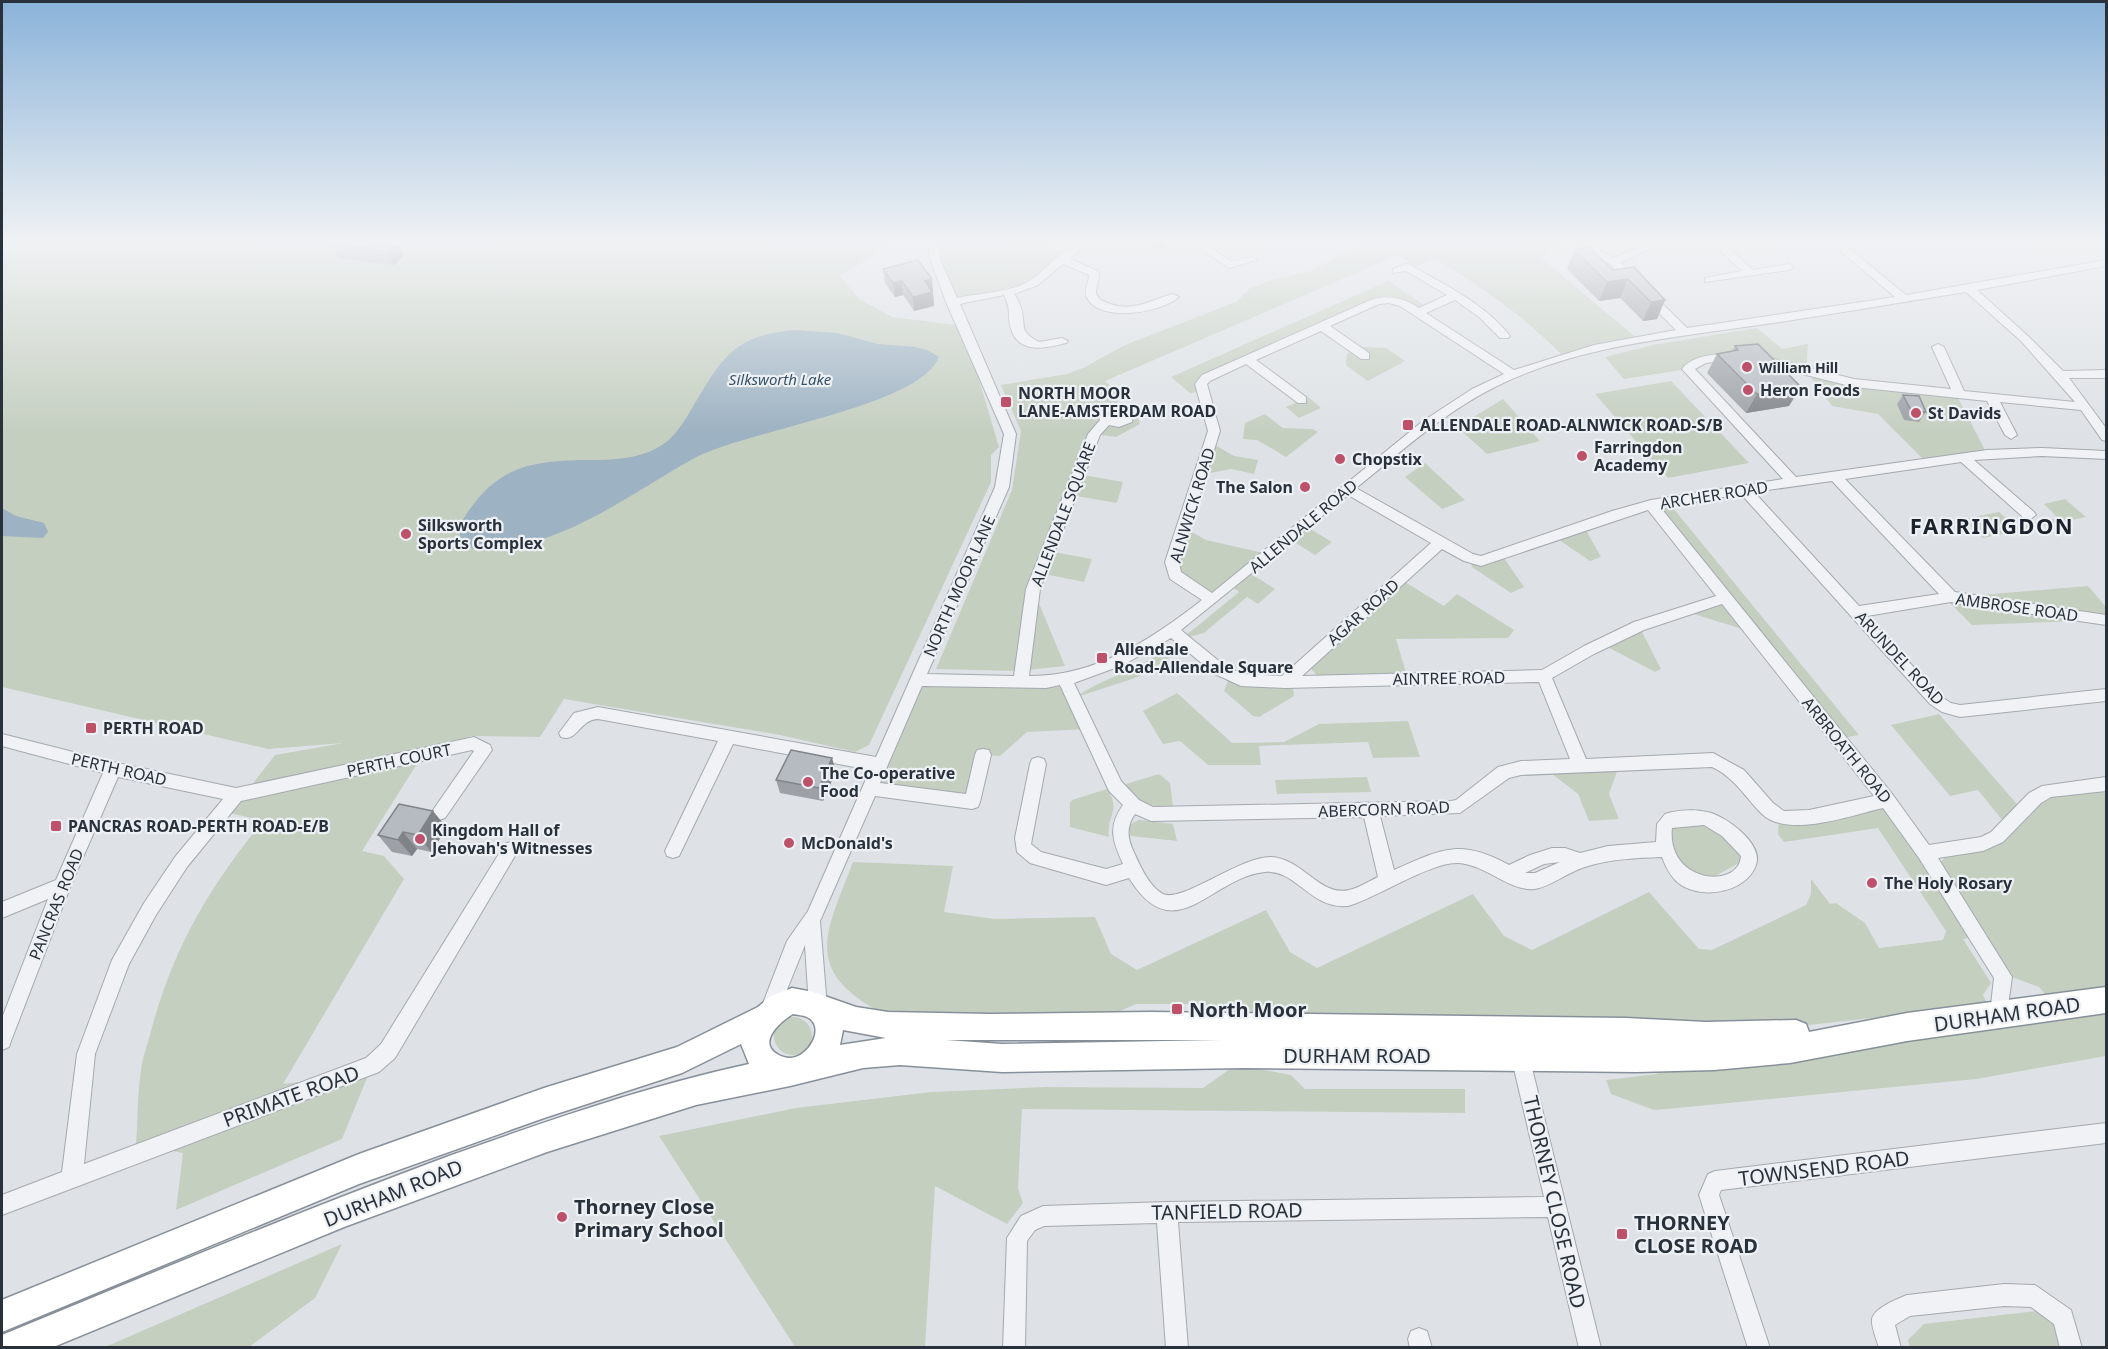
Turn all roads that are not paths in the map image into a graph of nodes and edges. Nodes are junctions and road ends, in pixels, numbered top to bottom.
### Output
1 (954, 307) edge
2 (1015, 307) edge
3 (1107, 307) edge
4 (1153, 307) edge
5 (1364, 307) edge
6 (1411, 307) edge
7 (1430, 307) edge
8 (1471, 307) edge
9 (1659, 307) edge
10 (1840, 307) edge
11 (1990, 307) edge
12 (1419, 312) junction
13 (1322, 326) junction
14 (1684, 332) junction
15 (1503, 336) dead end
16 (1062, 341) dead end
17 (1938, 347) dead end
18 (1367, 359) dead end
19 (1248, 360) junction
20 (1512, 374) junction
21 (2106, 374) edge
22 (2061, 375) junction
23 (1960, 394) junction
24 (1992, 398) junction
25 (1302, 400) dead end
26 (2086, 406) junction
27 (1106, 421) dead end
28 (2010, 435) dead end
29 (2106, 436) edge
30 (2106, 455) edge
31 (1964, 457) junction
32 (1836, 477) junction
33 (1793, 482) junction
34 (1347, 489) junction
35 (1744, 489) junction
36 (1651, 505) junction
37 (2029, 515) dead end
38 (1441, 542) junction
39 (1951, 597) junction
40 (1725, 598) junction
41 (1212, 600) junction
42 (1857, 612) junction
43 (2106, 620) edge
44 (1172, 631) junction
45 (1544, 676) junction
46 (918, 680) junction
47 (1065, 680) junction
48 (1021, 682) junction
49 (1285, 682) junction
50 (2106, 695) edge
51 (567, 733) dead end
52 (729, 736) junction
53 (2, 740) edge
54 (983, 754) dead end
55 (1038, 764) dead end
56 (1580, 764) junction
57 (881, 765) junction
58 (113, 769) junction
59 (2106, 784) edge
60 (870, 789) junction
61 (237, 795) junction
62 (1887, 800) junction
63 (1133, 805) junction
64 (1370, 809) junction
65 (439, 813) dead end
66 (511, 849) dead end
67 (1666, 849) junction
68 (673, 851) dead end
69 (1925, 853) junction
70 (1133, 869) junction
71 (1388, 881) junction
72 (62, 885) junction
73 (2, 910) edge
74 (812, 921) junction
75 (2106, 1000) edge
76 (820, 1009) junction
77 (1999, 1014) junction
78 (766, 1016) junction
79 (1907, 1027) junction
80 (2, 1041) edge
81 (1520, 1056) junction
82 (797, 1070) junction
83 (2106, 1133) edge
84 (72, 1177) junction
85 (2, 1205) edge
86 (1556, 1207) junction
87 (1167, 1212) junction
88 (2, 1316) edge
89 (10, 1347) edge
90 (1014, 1347) edge
91 (1177, 1347) edge
92 (1590, 1347) edge
93 (1759, 1347) edge
94 (1890, 1347) edge
95 (2071, 1347) edge

1 - 46 street, NORTH MOOR LANE
2 - 16 street
3 - 4 street
5 - 13 street, ALNWICK ROAD
6 - 12 street, ALNWICK ROAD
7 - 12 street
8 - 15 street
9 - 14 street
10 - 14 street, ALLENDALE ROAD
11 - 22 street
12 - 20 street, ALNWICK ROAD
13 - 18 street
13 - 19 street, ALNWICK ROAD
14 - 20 street, ALLENDALE ROAD
17 - 23 street
19 - 25 street
19 - 41 street, ALNWICK ROAD
20 - 34 street, ALLENDALE ROAD
21 - 22 street
22 - 26 street
23 - 24 street
23 - 33 street
24 - 26 street
24 - 28 street
26 - 29 street
27 - 48 street, ALLENDALE SQUARE
30 - 31 street, ARCHER ROAD
31 - 32 street, ARCHER ROAD
31 - 37 street
32 - 33 street, ARCHER ROAD
32 - 39 street
33 - 35 street, ARCHER ROAD
34 - 38 street, ARCHER ROAD
34 - 41 street, ALLENDALE ROAD
35 - 36 street, ARCHER ROAD
35 - 42 street, ARUNDEL ROAD
36 - 38 street, ARCHER ROAD
36 - 40 street, ARBROATH ROAD
38 - 49 street, AGAR ROAD
39 - 42 street, AMBROSE ROAD
39 - 43 street, AMBROSE ROAD
40 - 45 street, AINTREE ROAD
40 - 62 street, ARBROATH ROAD
41 - 44 street, ALLENDALE ROAD
42 - 50 street, ARUNDEL ROAD
44 - 47 street, ALLENDALE ROAD
44 - 49 street, AINTREE ROAD
45 - 49 street, AINTREE ROAD
45 - 56 street
46 - 48 street, ALLENDALE ROAD
46 - 57 street, NORTH MOOR LANE
47 - 48 street, ALLENDALE ROAD
47 - 63 street
51 - 52 street
52 - 57 street
52 - 68 street
53 - 58 street, PERTH ROAD
54 - 60 street
55 - 70 street
56 - 62 street, ABERCORN ROAD
56 - 64 street, ABERCORN ROAD
57 - 60 street, NORTH MOOR LANE
58 - 61 street, PERTH ROAD
58 - 72 street, PANCRAS ROAD
59 - 69 street
60 - 74 street, NORTH MOOR LANE
61 - 65 street, PERTH COURT
61 - 84 street
62 - 69 street, ARBROATH ROAD
63 - 64 street, ABERCORN ROAD
63 - 70 street
64 - 71 street
66 - 84 street, PRIMATE ROAD
67 - 67 street
67 - 71 street
69 - 77 street, ARBROATH ROAD
70 - 71 street
72 - 73 street
72 - 80 street, PANCRAS ROAD
74 - 76 street, NORTH MOOR LANE
74 - 78 street, NORTH MOOR LANE
75 - 77 highway, DURHAM ROAD
76 - 78 highway, DURHAM ROAD
76 - 79 highway, DURHAM ROAD
76 - 82 highway
77 - 79 highway, DURHAM ROAD
78 - 82 highway
78 - 88 highway, DURHAM ROAD
79 - 81 highway, DURHAM ROAD
81 - 82 highway, DURHAM ROAD
81 - 86 street, THORNEY CLOSE ROAD
82 - 89 highway, DURHAM ROAD
83 - 93 street, TOWNSEND ROAD
84 - 85 street, PRIMATE ROAD
86 - 87 street, TANFIELD ROAD
86 - 92 street, THORNEY CLOSE ROAD
87 - 90 street, TANFIELD ROAD
87 - 91 street
94 - 95 street

